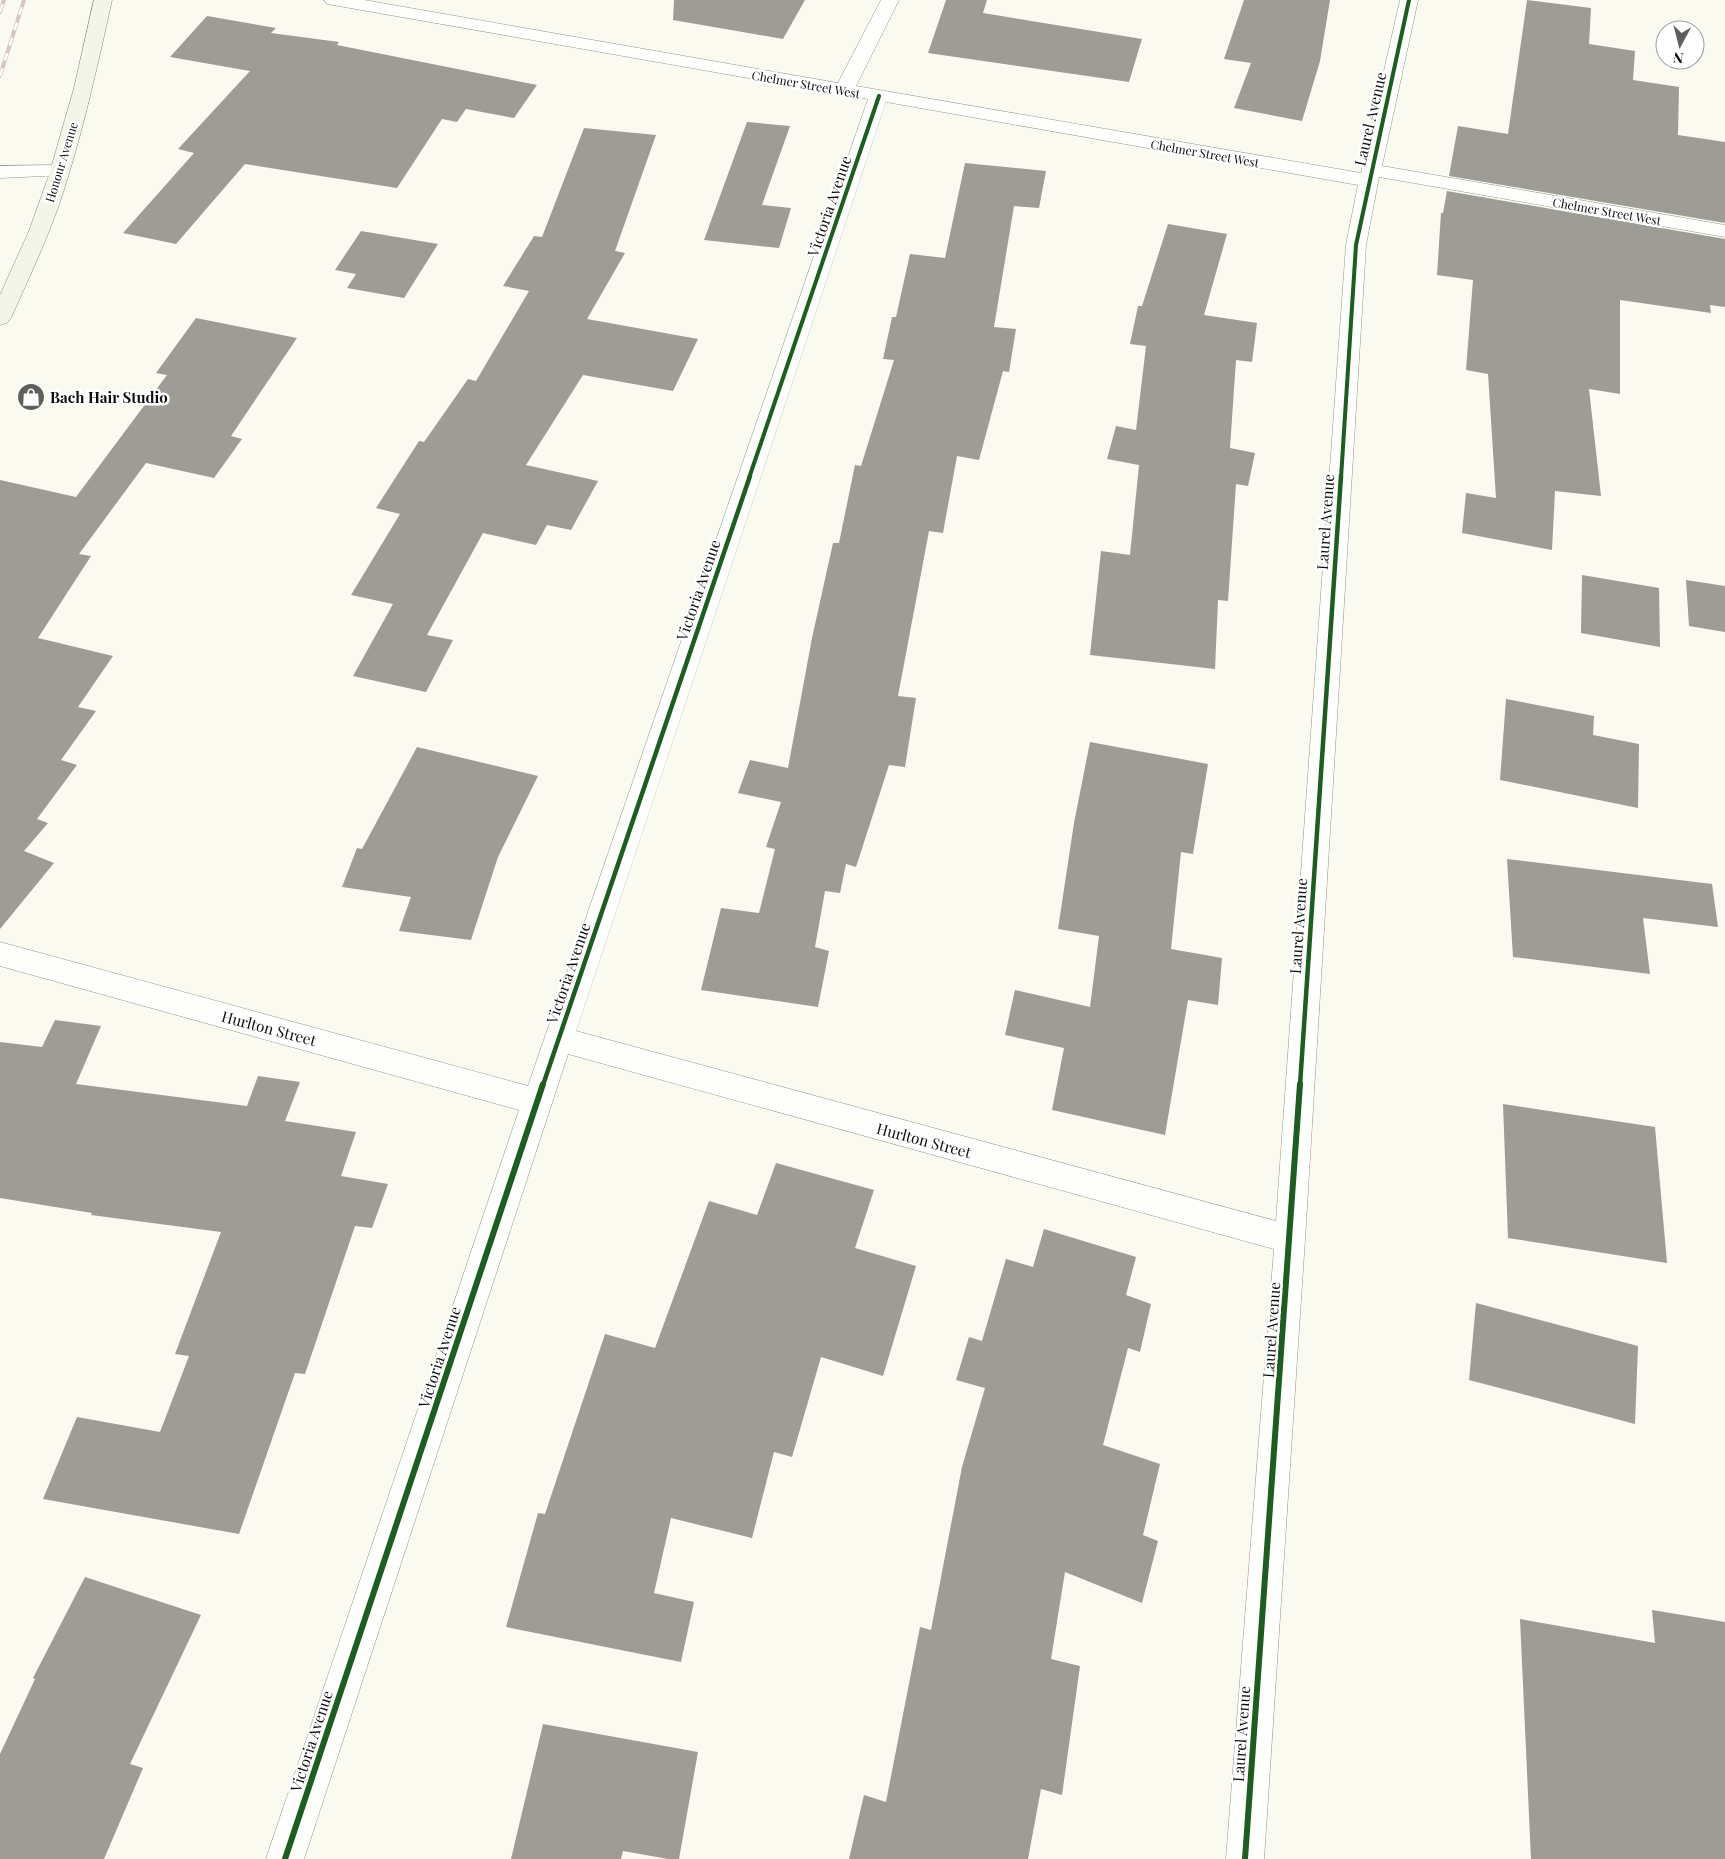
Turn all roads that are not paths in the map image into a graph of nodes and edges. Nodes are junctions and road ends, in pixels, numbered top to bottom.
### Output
1 (103, 0) edge
2 (333, 0) edge
3 (890, 0) edge
4 (1409, 0) edge
5 (368, 3) edge
6 (844, 90) junction
7 (879, 96) junction
8 (59, 171) junction
9 (0, 172) edge
10 (1370, 176) junction
11 (1725, 231) edge
12 (0, 318) edge
13 (0, 954) edge
14 (559, 1040) junction
15 (537, 1102) junction
16 (1290, 1239) junction
17 (285, 1859) edge
18 (1244, 1859) edge

1 - 8 main road, Honour Avenue
2 - 5 street, Chelmer Street West
3 - 6 street
4 - 10 street, Laurel Avenue
5 - 6 street, Chelmer Street West
6 - 7 street, Chelmer Street West
7 - 10 street, Chelmer Street West
7 - 14 street, Victoria Avenue
8 - 9 street
8 - 12 main road, Honour Avenue
10 - 11 street, Chelmer Street West
10 - 16 street, Laurel Avenue
13 - 15 street, Hurlton Street
14 - 15 street, Victoria Avenue
14 - 16 street, Hurlton Street
15 - 17 street, Victoria Avenue
16 - 18 street, Laurel Avenue

